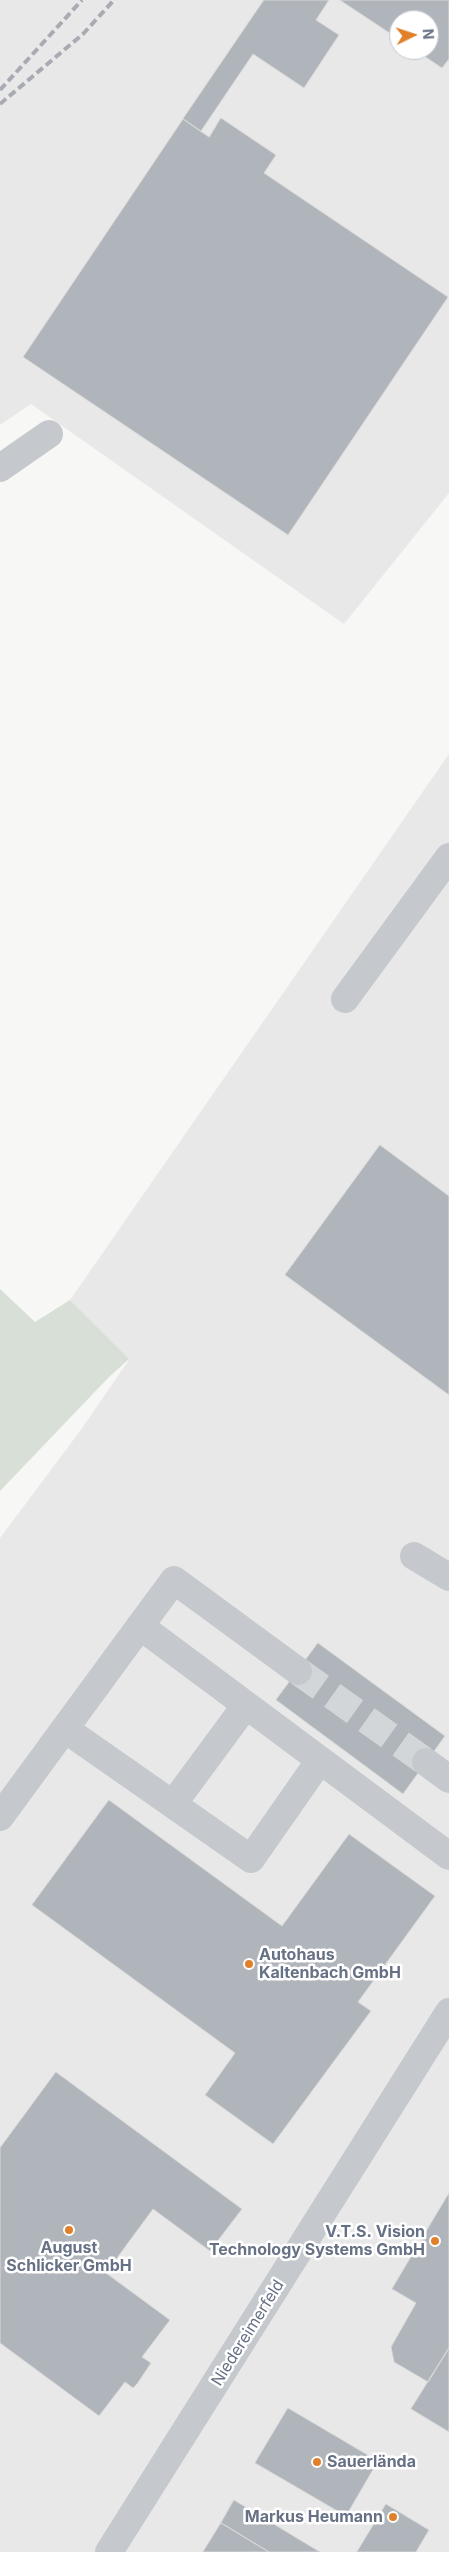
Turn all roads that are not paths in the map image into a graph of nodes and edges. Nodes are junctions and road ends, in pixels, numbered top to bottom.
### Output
1 (49, 434) dead end
2 (0, 468) edge
3 (449, 857) edge
4 (345, 999) dead end
5 (414, 1556) dead end
6 (449, 1577) edge
7 (140, 1626) junction
8 (298, 1671) tunnel mouth
9 (246, 1705) junction
10 (65, 1729) junction
11 (320, 1760) junction
12 (426, 1762) tunnel mouth
13 (449, 1780) edge
14 (173, 1804) junction
15 (0, 1817) edge
16 (449, 1856) edge
17 (449, 2012) edge
18 (109, 2552) edge

1 - 2 street
3 - 4 street
5 - 6 street
7 - 8 street
7 - 9 street
7 - 10 street
9 - 11 street
9 - 14 street
10 - 14 street
10 - 15 street
11 - 14 street
11 - 16 street
12 - 13 street
17 - 18 street, Niedereimerfeld

